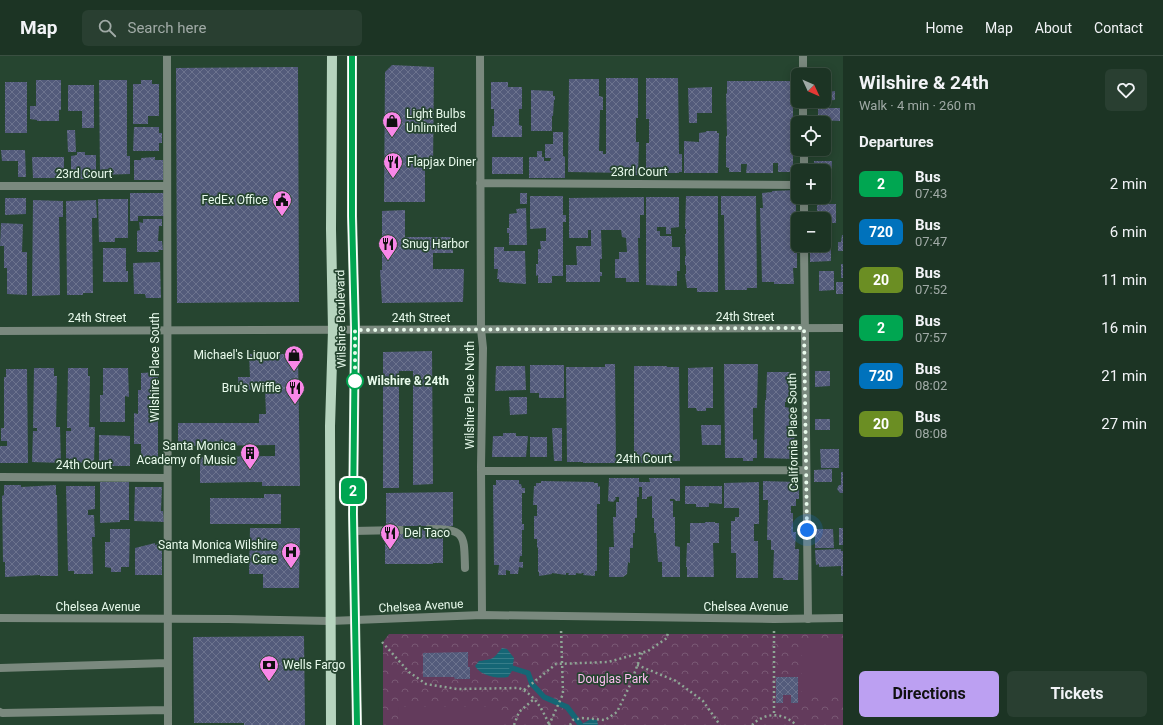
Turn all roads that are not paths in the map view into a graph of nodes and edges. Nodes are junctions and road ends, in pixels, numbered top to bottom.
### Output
1 (167, 56) edge
2 (332, 56) edge
3 (352, 56) edge
4 (480, 56) edge
5 (803, 56) edge
6 (803, 68) edge
7 (480, 183) junction
8 (791, 185) edge
9 (0, 186) edge
10 (167, 186) junction
11 (804, 252) edge
12 (804, 328) junction
13 (843, 328) edge
14 (481, 329) junction
15 (167, 330) junction
16 (333, 330) junction
17 (355, 330) junction
18 (0, 331) edge
19 (806, 470) junction
20 (481, 471) junction
21 (0, 477) edge
22 (167, 478) junction
23 (429, 529) dead end
24 (401, 530) dead end
25 (353, 531) junction
26 (465, 568) dead end
27 (482, 615) junction
28 (0, 618) edge
29 (843, 618) edge
30 (167, 619) junction
31 (808, 619) junction
32 (330, 621) junction
33 (355, 621) junction
34 (167, 663) junction
35 (0, 668) edge
36 (167, 710) junction
37 (0, 712) edge
38 (168, 725) edge
39 (331, 725) edge
40 (357, 725) edge

1 - 10 street, Wilshire Place South
2 - 16 main road, Wilshire Boulevard
3 - 17 main road, Wilshire Boulevard
4 - 7 street, Wilshire Place North
5 - 6 street
7 - 8 street, 23rd Court
7 - 14 street, Wilshire Place North
9 - 10 street, 23rd Court
10 - 15 street, Wilshire Place South
11 - 12 street, California Place South
12 - 13 street, 24th Street
12 - 14 street, 24th Street
12 - 19 street, California Place South
14 - 17 street, 24th Street
14 - 20 street, Wilshire Place North
15 - 16 street, 24th Street
15 - 18 street, 24th Street
15 - 22 street, Wilshire Place South
16 - 17 street, 24th Street
16 - 32 main road, Wilshire Boulevard
17 - 25 main road, Wilshire Boulevard
19 - 20 street, 24th Court
19 - 31 street, California Place South
20 - 27 street, Wilshire Place North
21 - 22 street, 24th Court
22 - 30 street, Wilshire Place South
23 - 26 street
24 - 25 street
25 - 33 main road, Wilshire Boulevard
27 - 31 street, Chelsea Avenue
27 - 33 street, Chelsea Avenue
28 - 30 street, Chelsea Avenue
29 - 31 street, Chelsea Avenue
30 - 32 street, Chelsea Avenue
30 - 34 street, Wilshire Place South
32 - 33 street, Chelsea Avenue
32 - 39 main road, Wilshire Boulevard
33 - 40 main road, Wilshire Boulevard
34 - 35 street
34 - 36 street, Wilshire Place South
36 - 37 street
36 - 38 street, Wilshire Place South

